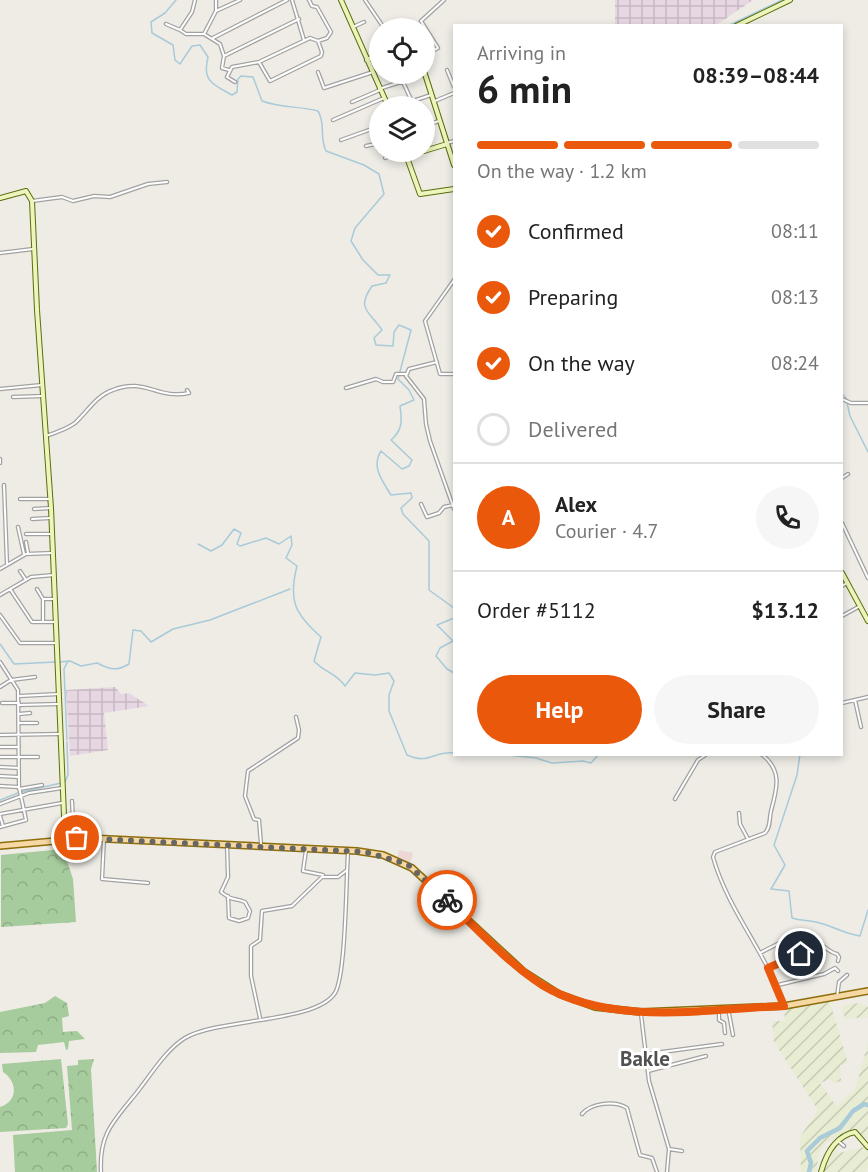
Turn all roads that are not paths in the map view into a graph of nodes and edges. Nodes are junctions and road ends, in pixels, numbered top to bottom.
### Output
1 (195, 0) edge
2 (216, 0) edge
3 (240, 0) edge
4 (287, 0) edge
5 (292, 0) edge
6 (309, 0) edge
7 (341, 0) edge
8 (365, 0) edge
9 (444, 0) edge
10 (790, 0) edge
11 (216, 11) junction
12 (377, 18) edge
13 (424, 18) edge
14 (299, 19) junction
15 (364, 22) dead end
16 (166, 24) dead end
17 (740, 24) edge
18 (353, 27) junction
19 (180, 30) junction
20 (204, 34) junction
21 (213, 38) junction
22 (304, 41) junction
23 (318, 41) junction
24 (224, 56) junction
25 (367, 60) joint
26 (259, 62) junction
27 (369, 64) edge
28 (229, 70) junction
29 (447, 70) dead end
30 (318, 72) dead end
31 (369, 73) edge
32 (235, 82) dead end
33 (378, 84) edge
34 (395, 84) edge
35 (428, 84) edge
36 (453, 85) edge
37 (380, 90) junction
38 (453, 93) edge
39 (431, 95) edge
40 (383, 96) edge
41 (435, 100) edge
42 (352, 102) dead end
43 (369, 104) edge
44 (435, 108) edge
45 (333, 120) dead end
46 (439, 121) junction
47 (435, 122) edge
48 (369, 130) edge
49 (341, 140) dead end
50 (453, 141) edge
51 (447, 144) junction
52 (369, 145) edge
53 (366, 146) dead end
54 (435, 148) edge
55 (409, 162) edge
56 (453, 162) edge
57 (167, 182) dead end
58 (453, 189) edge
59 (0, 198) edge
60 (32, 201) junction
61 (35, 249) junction
62 (0, 253) edge
63 (453, 281) edge
64 (437, 362) junction
65 (402, 374) junction
66 (453, 374) edge
67 (42, 385) junction
68 (346, 388) dead end
69 (0, 389) edge
70 (187, 390) dead end
71 (43, 396) junction
72 (13, 397) dead end
73 (843, 399) edge
74 (868, 403) edge
75 (46, 436) junction
76 (848, 474) dead end
77 (843, 477) edge
78 (4, 485) dead end
79 (20, 498) dead end
80 (39, 499) junction
81 (51, 499) junction
82 (421, 504) dead end
83 (453, 504) edge
84 (453, 507) edge
85 (51, 508) junction
86 (34, 509) dead end
87 (40, 509) junction
88 (32, 519) dead end
89 (40, 519) junction
90 (52, 519) junction
91 (843, 525) edge
92 (18, 527) dead end
93 (26, 534) dead end
94 (52, 534) junction
95 (26, 542) dead end
96 (28, 553) junction
97 (52, 553) junction
98 (24, 555) junction
99 (7, 564) junction
100 (0, 569) edge
101 (20, 571) dead end
102 (54, 575) junction
103 (843, 575) edge
104 (868, 578) edge
105 (26, 580) junction
106 (847, 583) junction
107 (843, 585) edge
108 (10, 589) junction
109 (37, 589) dead end
110 (0, 594) edge
111 (43, 599) junction
112 (55, 599) junction
113 (860, 606) junction
114 (0, 615) edge
115 (843, 615) edge
116 (868, 621) edge
117 (43, 622) junction
118 (55, 622) junction
119 (57, 643) junction
120 (0, 662) edge
121 (35, 677) dead end
122 (11, 680) junction
123 (0, 687) edge
124 (59, 694) junction
125 (19, 696) junction
126 (868, 697) edge
127 (855, 700) junction
128 (2, 702) dead end
129 (843, 703) edge
130 (19, 704) junction
131 (59, 704) junction
132 (30, 713) dead end
133 (19, 714) junction
134 (296, 717) dead end
135 (19, 723) junction
136 (37, 723) dead end
137 (861, 727) dead end
138 (60, 734) junction
139 (0, 735) edge
140 (19, 735) junction
141 (0, 747) edge
142 (19, 747) junction
143 (704, 756) edge
144 (763, 756) edge
145 (0, 757) edge
146 (18, 757) junction
147 (38, 757) dead end
148 (0, 767) edge
149 (19, 768) junction
150 (0, 776) edge
151 (19, 777) junction
152 (42, 785) dead end
153 (0, 786) edge
154 (19, 788) junction
155 (62, 788) junction
156 (20, 796) junction
157 (675, 799) dead end
158 (72, 801) dead end
159 (63, 802) junction
160 (0, 804) edge
161 (23, 808) junction
162 (739, 813) dead end
163 (0, 815) edge
164 (2, 826) edge
165 (74, 838) junction
166 (64, 839) junction
167 (104, 839) junction
168 (748, 839) junction
169 (227, 844) junction
170 (0, 846) edge
171 (261, 846) junction
172 (306, 848) junction
173 (348, 850) junction
174 (346, 870) junction
175 (326, 876) junction
176 (148, 883) dead end
177 (228, 896) junction
178 (817, 940) junction
179 (808, 948) junction
180 (819, 950) dead end
181 (760, 953) junction
182 (812, 954) junction
183 (838, 961) dead end
184 (816, 963) dead end
185 (768, 968) junction
186 (838, 971) dead end
187 (847, 975) dead end
188 (778, 985) junction
189 (868, 991) edge
190 (837, 997) junction
191 (784, 1006) junction
192 (719, 1008) junction
193 (728, 1008) junction
194 (641, 1012) junction
195 (260, 1019) junction
196 (724, 1033) dead end
197 (733, 1035) dead end
198 (722, 1044) dead end
199 (646, 1054) junction
200 (706, 1056) dead end
201 (648, 1071) junction
202 (582, 1114) dead end
203 (838, 1141) junction
204 (844, 1146) dead end
205 (868, 1147) edge
206 (669, 1149) junction
207 (682, 1151) dead end
208 (101, 1172) edge
209 (657, 1172) edge
210 (667, 1172) edge
211 (821, 1172) edge

1 - 19 street
2 - 11 street
3 - 11 street
4 - 21 street
5 - 14 street
6 - 23 street
7 - 18 street
8 - 12 street
9 - 13 street
10 - 17 street
11 - 20 street
14 - 22 street
14 - 24 street
15 - 18 street
16 - 19 street
18 - 25 street
19 - 20 street
20 - 21 street
21 - 24 street
22 - 23 street
22 - 26 street
23 - 26 street
24 - 28 street
25 - 27 street
26 - 28 street
28 - 32 street
29 - 36 street
30 - 31 street
33 - 37 street
34 - 37 street
35 - 39 street
37 - 40 street
37 - 42 street
38 - 41 street
43 - 45 street
44 - 46 street
46 - 47 street
46 - 51 street
48 - 49 street
50 - 51 street
51 - 54 street
51 - 56 street
52 - 53 street
55 - 58 street
57 - 60 street
59 - 60 street
60 - 61 street
61 - 62 street
61 - 67 street
63 - 64 street
64 - 65 street
64 - 66 street
65 - 68 street
65 - 83 street
67 - 69 street
67 - 71 street
70 - 75 street
71 - 72 street
71 - 75 street
73 - 74 street
75 - 81 street
76 - 77 street
78 - 99 street
79 - 80 street
80 - 81 street
80 - 87 street
81 - 85 street
82 - 84 street
85 - 87 street
85 - 90 street
86 - 87 street
87 - 89 street
88 - 89 street
89 - 90 street
90 - 94 street
91 - 104 street
92 - 98 street
93 - 94 street
94 - 97 street
95 - 96 street
96 - 97 street
96 - 98 street
97 - 102 street
98 - 99 street
99 - 100 street
101 - 105 street
102 - 105 street
102 - 112 street
103 - 106 street
105 - 108 street
106 - 107 street
106 - 113 street
108 - 110 street
108 - 117 street
109 - 111 street
111 - 112 street
111 - 117 street
112 - 118 street
113 - 115 street
113 - 116 street
114 - 119 street
117 - 118 street
118 - 119 street
119 - 124 street
120 - 122 street
121 - 122 street
122 - 123 street
122 - 125 street
124 - 125 street
124 - 131 street
125 - 130 street
126 - 127 street
127 - 129 street
127 - 137 street
128 - 130 street
130 - 131 street
130 - 133 street
131 - 138 street
132 - 133 street
133 - 135 street
134 - 171 street
135 - 136 street
135 - 140 street
138 - 140 street
138 - 155 street
139 - 140 street
140 - 142 street
141 - 142 street
142 - 146 street
143 - 157 street
144 - 168 street
145 - 146 street
146 - 147 street
146 - 149 street
148 - 149 street
149 - 151 street
150 - 151 street
151 - 154 street
152 - 154 street
153 - 154 street
154 - 156 street
155 - 156 street
155 - 159 street
156 - 160 street
156 - 161 street
158 - 165 street
159 - 161 street
159 - 166 street
161 - 163 street
161 - 164 street
162 - 168 street
163 - 164 street
165 - 166 main road
165 - 167 main road
166 - 170 main road
167 - 169 main road
167 - 176 street
168 - 181 street
169 - 171 main road
169 - 177 street
171 - 172 main road
172 - 173 main road
172 - 175 street
173 - 174 street
173 - 194 main road
174 - 175 street
174 - 195 street
175 - 195 street
177 - 177 street
178 - 179 street
178 - 181 street
178 - 183 street
179 - 182 street
179 - 185 street
180 - 182 street
181 - 185 street
182 - 184 street
185 - 188 street
186 - 188 street
187 - 190 street
188 - 191 street
189 - 190 main road
190 - 191 main road
191 - 193 main road
192 - 193 main road
192 - 194 main road
192 - 196 street
193 - 197 street
194 - 199 street
195 - 208 street
198 - 199 street
199 - 201 street
200 - 201 street
201 - 206 street
202 - 209 street
203 - 204 street
203 - 205 street
203 - 211 street
206 - 207 street
206 - 210 street

